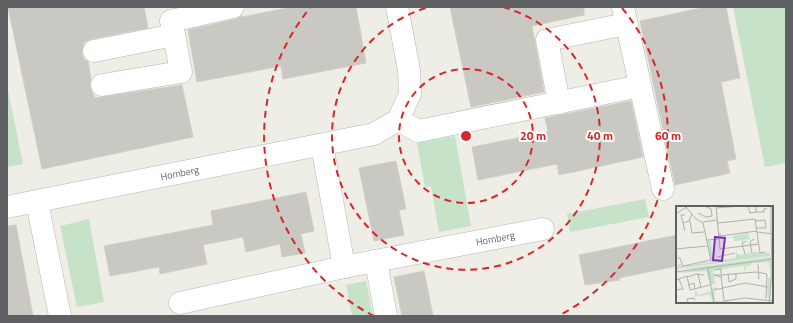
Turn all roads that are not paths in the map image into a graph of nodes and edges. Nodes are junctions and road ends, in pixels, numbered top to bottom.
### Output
1 (233, 7) edge
2 (397, 7) edge
3 (625, 15) edge
4 (174, 35) junction
5 (94, 51) dead end
6 (102, 85) dead end
7 (640, 86) junction
8 (559, 103) junction
9 (398, 120) junction
10 (322, 145) junction
11 (663, 189) dead end
12 (37, 202) junction
13 (7, 207) edge
14 (543, 229) dead end
15 (376, 261) junction
16 (344, 267) junction
17 (180, 303) dead end
18 (60, 316) edge
19 (386, 316) edge

1 - 4 street
2 - 9 street
3 - 7 street
3 - 8 street
4 - 5 street
4 - 6 street
7 - 8 street
7 - 11 street
8 - 9 street
9 - 10 street, Homberg
10 - 12 street, Homberg
10 - 16 street
12 - 13 street, Homberg
12 - 18 street
14 - 15 street, Homberg
15 - 16 street, Homberg
15 - 19 street
16 - 17 street, Homberg

